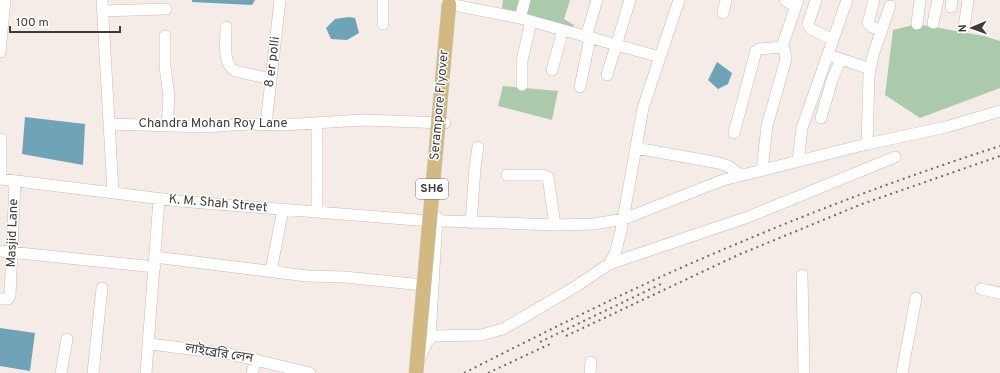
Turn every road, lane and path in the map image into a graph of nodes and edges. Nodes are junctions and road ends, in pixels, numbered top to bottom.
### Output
1 (5, 0) edge
2 (280, 0) edge
3 (383, 0) edge
4 (525, 0) edge
5 (597, 0) edge
6 (630, 0) edge
7 (679, 0) edge
8 (726, 0) edge
9 (785, 0) edge
10 (816, 0) edge
11 (847, 0) edge
12 (874, 0) edge
13 (920, 0) edge
14 (938, 0) edge
15 (968, 0) edge
16 (796, 4) edge
17 (452, 5) junction
18 (102, 6) edge
19 (890, 6) dead end
20 (166, 9) dead end
21 (723, 13) dead end
22 (525, 20) junction
23 (934, 23) dead end
24 (383, 24) dead end
25 (917, 24) dead end
26 (226, 26) dead end
27 (964, 28) dead end
28 (563, 30) junction
29 (882, 31) junction
30 (165, 36) dead end
31 (588, 37) junction
32 (833, 40) junction
33 (617, 45) junction
34 (783, 47) junction
35 (0, 52) edge
36 (827, 55) junction
37 (660, 57) junction
38 (841, 59) junction
39 (870, 69) junction
40 (552, 70) dead end
41 (607, 75) dead end
42 (272, 78) junction
43 (522, 85) dead end
44 (580, 87) dead end
45 (1000, 110) edge
46 (821, 118) dead end
47 (317, 123) junction
48 (445, 123) junction
49 (109, 124) junction
50 (266, 124) junction
51 (167, 126) junction
52 (734, 133) dead end
53 (1, 139) edge
54 (867, 144) junction
55 (478, 147) dead end
56 (636, 148) junction
57 (896, 157) dead end
58 (798, 161) junction
59 (762, 170) junction
60 (507, 175) dead end
61 (741, 175) junction
62 (0, 179) edge
63 (15, 181) junction
64 (113, 192) junction
65 (159, 199) junction
66 (283, 209) junction
67 (317, 212) junction
68 (624, 219) junction
69 (436, 221) junction
70 (471, 223) junction
71 (555, 225) junction
72 (0, 252) edge
73 (12, 253) junction
74 (155, 262) junction
75 (609, 264) junction
76 (271, 271) junction
77 (802, 275) dead end
78 (432, 286) junction
79 (102, 288) dead end
80 (981, 289) dead end
81 (1000, 293) edge
82 (916, 298) dead end
83 (0, 299) edge
84 (430, 338) junction
85 (67, 339) dead end
86 (150, 344) junction
87 (256, 359) junction
88 (61, 373) edge
89 (93, 373) edge
90 (146, 373) edge
91 (252, 373) edge
92 (310, 373) edge
93 (415, 373) edge
94 (804, 373) edge
95 (902, 373) edge

1 - 35 street
2 - 42 street, 8 er polli
3 - 24 street
4 - 22 street
5 - 31 street
6 - 33 street
7 - 37 street
8 - 21 street
9 - 16 street
10 - 32 street
11 - 32 street
12 - 29 street
13 - 25 street
14 - 23 street
15 - 27 street
16 - 34 street
17 - 22 street
17 - 48 street
17 - 93 main road, Serampore Flyover / SH6, bridge
18 - 20 street
18 - 49 street
19 - 29 street
22 - 28 street
22 - 43 street
26 - 42 street
28 - 31 street
28 - 40 street
29 - 39 street
30 - 51 street
31 - 33 street
31 - 44 street
32 - 36 street
33 - 37 street
33 - 41 street
34 - 52 street
34 - 59 street
36 - 38 street
36 - 58 street
37 - 56 street
38 - 39 street
38 - 46 street
39 - 54 street
42 - 50 street, 8 er polli
45 - 54 street, K. M. Shah Street
47 - 48 street, Chandra Mohan Roy Lane
47 - 50 street, Chandra Mohan Roy Lane
47 - 67 street
48 - 69 street
49 - 51 street, Chandra Mohan Roy Lane
49 - 64 street
50 - 51 street, Chandra Mohan Roy Lane
53 - 62 street
54 - 58 street, K. M. Shah Street
55 - 70 street
56 - 61 street
56 - 68 street
57 - 75 street
58 - 59 street, K. M. Shah Street
59 - 61 street, K. M. Shah Street
60 - 71 street
61 - 68 street, K. M. Shah Street
62 - 63 street, K. M. Shah Street
63 - 64 street, K. M. Shah Street
63 - 73 street, Masjid Lane
64 - 65 street, K. M. Shah Street
65 - 66 street, K. M. Shah Street
65 - 74 street
66 - 67 street, K. M. Shah Street
66 - 76 street
67 - 69 street, K. M. Shah Street
68 - 71 street, K. M. Shah Street
68 - 75 street
69 - 70 street, K. M. Shah Street
69 - 78 street
70 - 71 street, K. M. Shah Street
72 - 73 street
73 - 74 street
73 - 83 street, Masjid Lane
74 - 76 street
74 - 86 street
75 - 84 street
76 - 78 street
77 - 94 street
78 - 84 street
79 - 89 street
80 - 81 street
82 - 95 street
84 - 93 street
85 - 88 street
86 - 87 street, লাইব্রেরি লেন
86 - 90 street
87 - 91 street
87 - 92 street, লাইব্রেরি লেন

